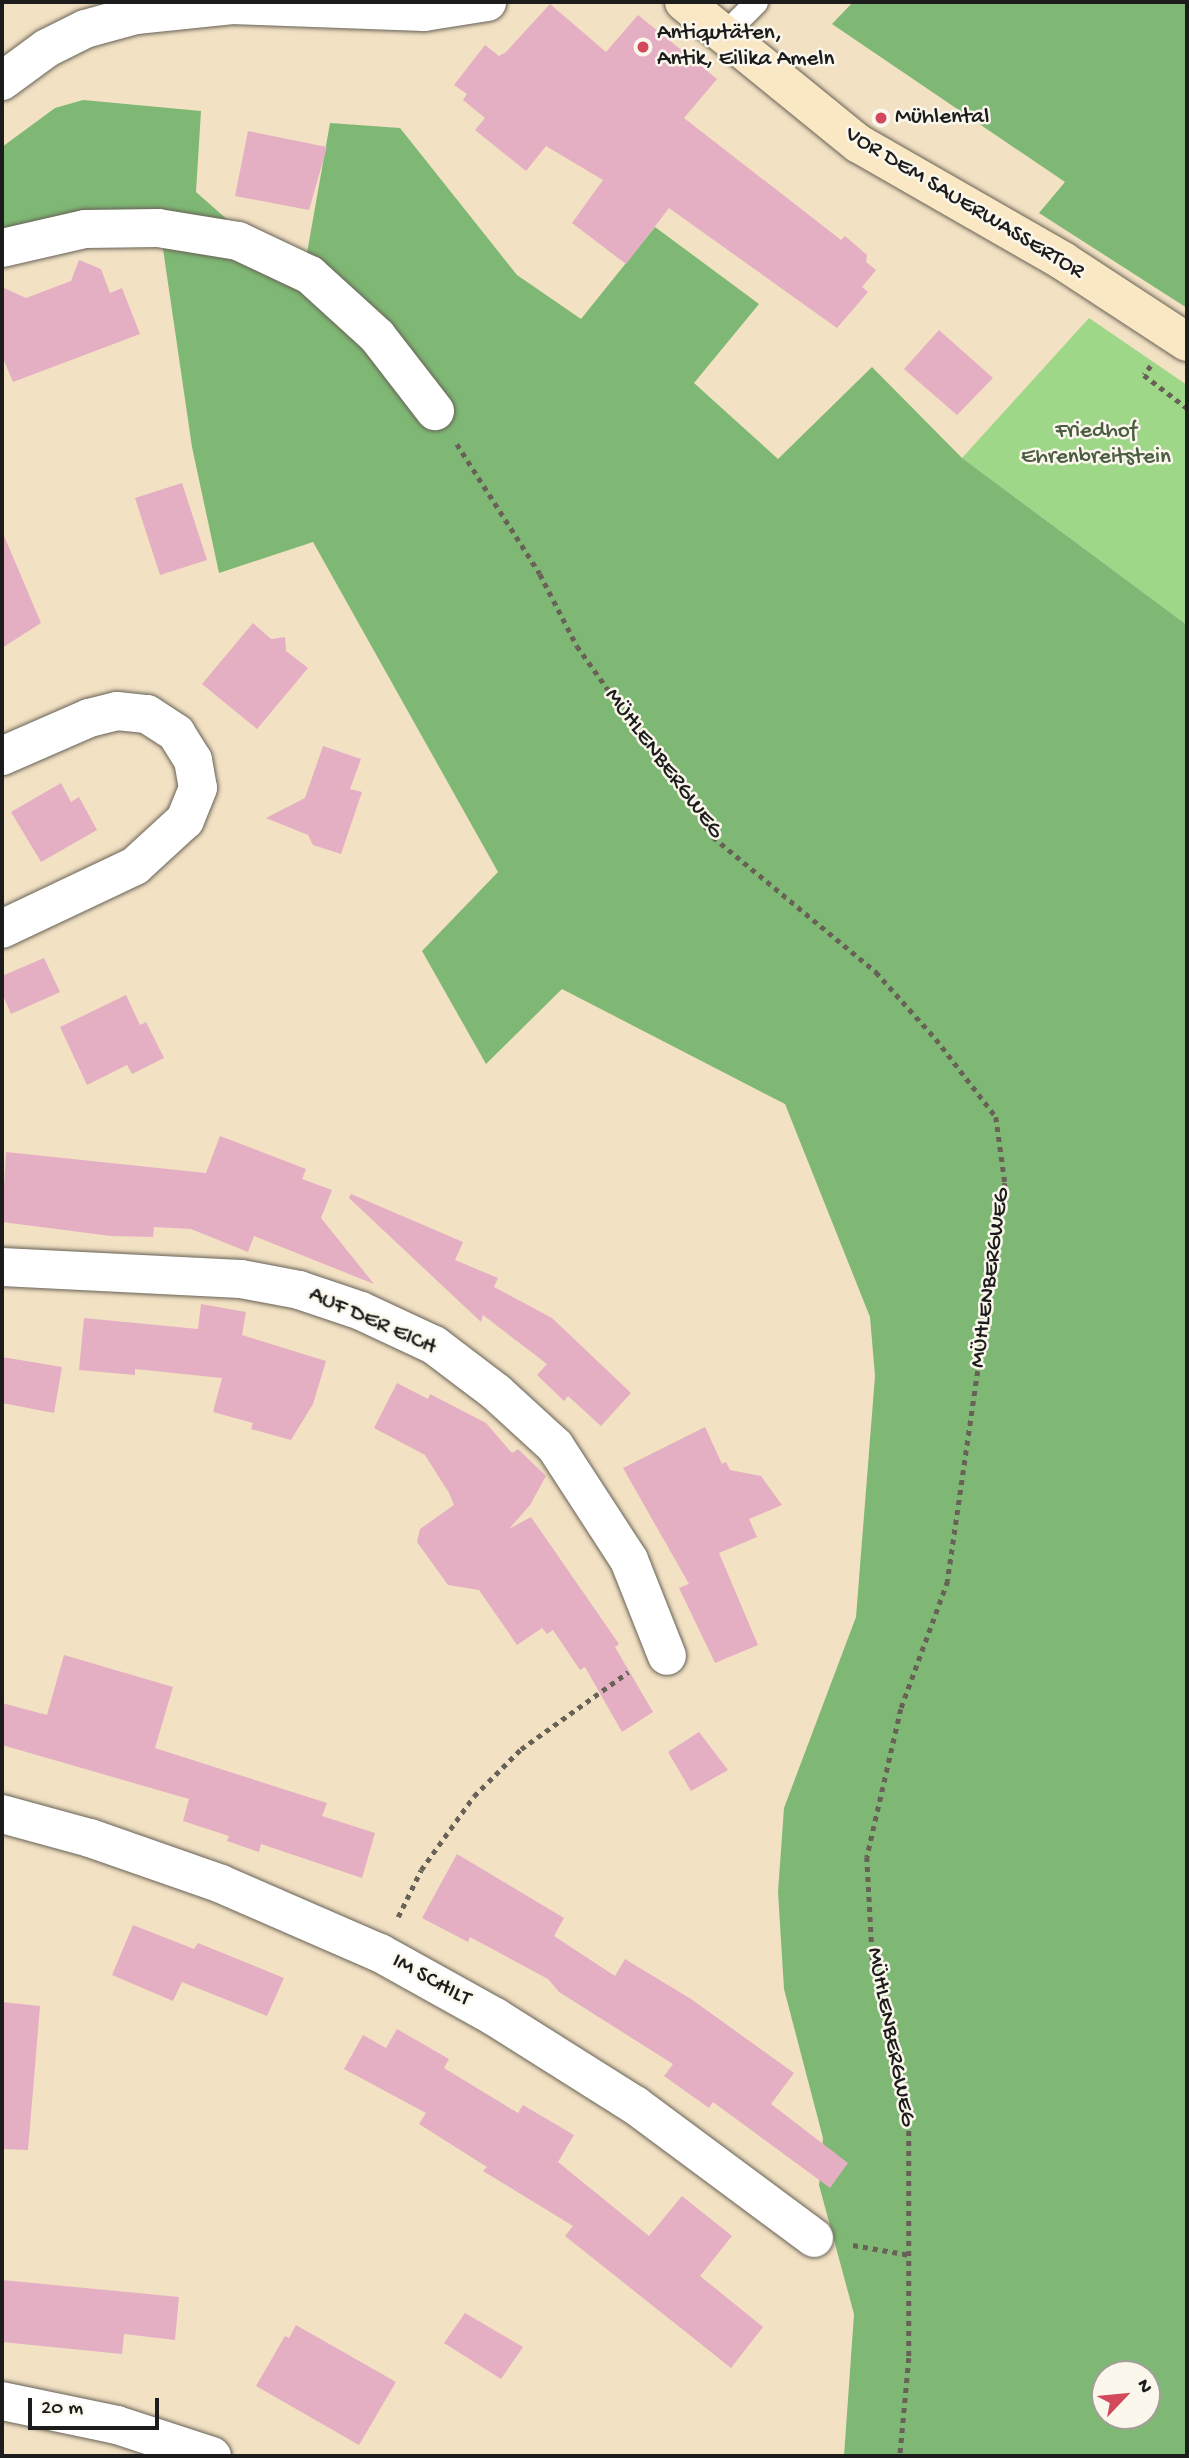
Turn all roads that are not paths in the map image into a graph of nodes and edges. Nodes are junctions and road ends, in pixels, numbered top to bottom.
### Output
1 (486, 2) edge
2 (684, 2) edge
3 (756, 2) edge
4 (446, 6) edge
5 (724, 34) junction
6 (2, 81) edge
7 (2, 248) edge
8 (1187, 342) edge
9 (435, 411) road end
10 (2, 756) edge
11 (2, 929) edge
12 (2, 1267) edge
13 (667, 1656) road end
14 (2, 1814) edge
15 (814, 2238) road end
16 (2, 2401) edge
17 (212, 2456) edge

1 - 4 street
2 - 5 main road, VOR DEM SAUERWASSERTOR
3 - 5 lane
4 - 6 street
5 - 8 main road, VOR DEM SAUERWASSERTOR
7 - 9 street
10 - 11 street
12 - 13 street, AUF DER EICH
14 - 15 street, IM SCHILT
16 - 17 street

